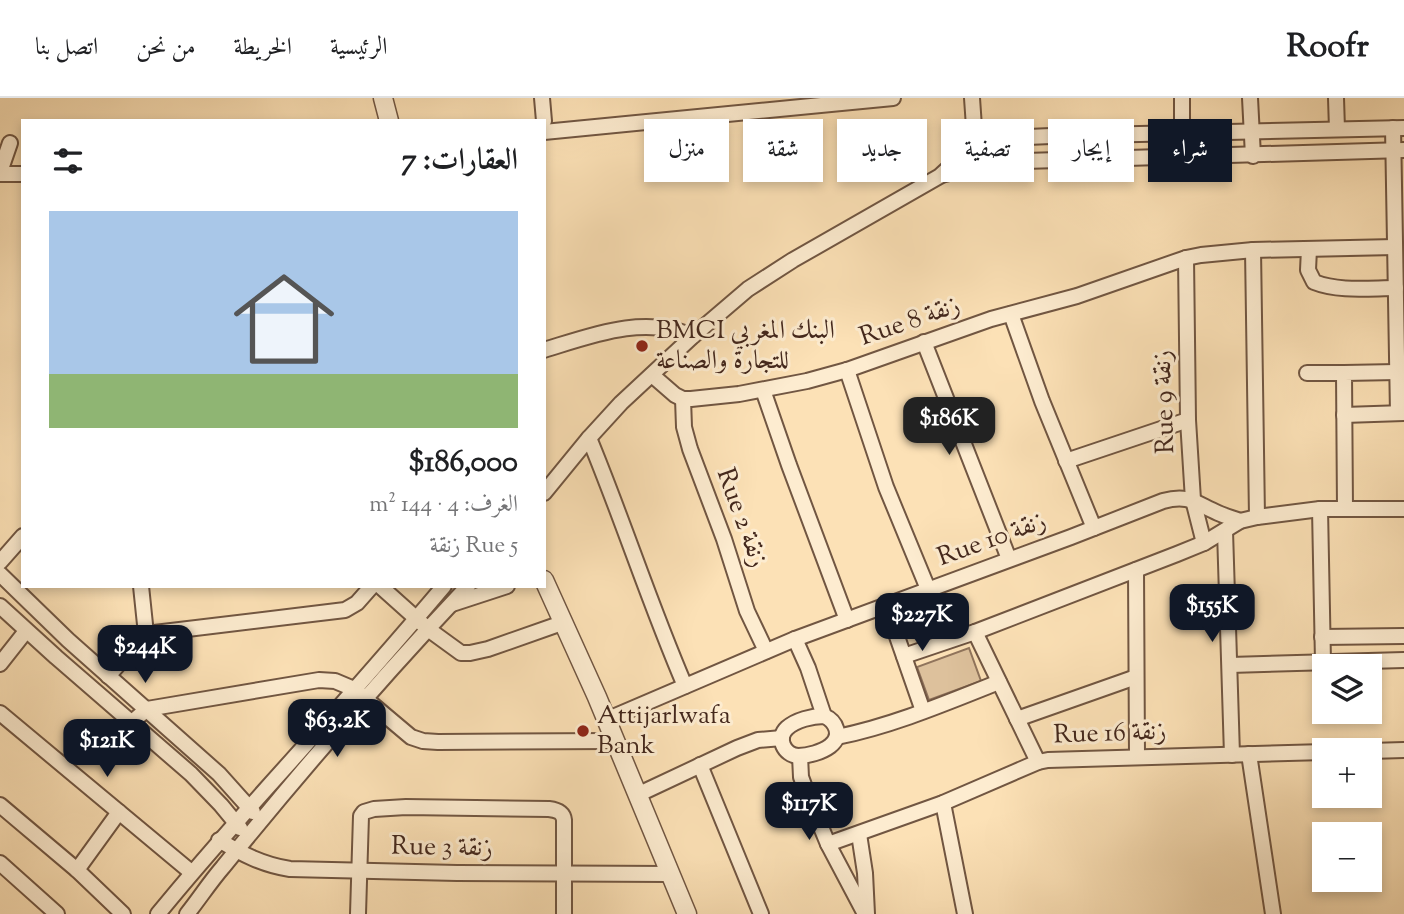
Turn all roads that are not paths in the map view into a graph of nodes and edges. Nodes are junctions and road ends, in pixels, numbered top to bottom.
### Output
1 (383, 98) edge
2 (542, 98) edge
3 (893, 98) edge
4 (972, 98) edge
5 (1182, 98) edge
6 (1250, 98) edge
7 (1336, 98) edge
8 (388, 119) edge
9 (544, 119) edge
10 (974, 119) edge
11 (1182, 119) edge
12 (1399, 128) edge
13 (1337, 129) junction
14 (546, 130) edge
15 (1232, 131) edge
16 (1252, 131) junction
17 (1148, 133) edge
18 (1034, 136) edge
19 (10, 143) dead end
20 (1399, 151) edge
21 (1254, 156) junction
22 (1034, 161) edge
23 (0, 173) edge
24 (21, 174) edge
25 (940, 176) edge
26 (1395, 247) junction
27 (1309, 249) junction
28 (1254, 250) junction
29 (1186, 258) junction
30 (1396, 288) junction
31 (1011, 314) junction
32 (693, 336) junction
33 (924, 342) junction
34 (546, 349) edge
35 (846, 370) junction
36 (1397, 372) junction
37 (1307, 373) dead end
38 (1344, 373) junction
39 (652, 375) junction
40 (763, 390) junction
41 (682, 399) junction
42 (1401, 413) edge
43 (1344, 415) junction
44 (1188, 420) junction
45 (589, 438) junction
46 (1066, 461) junction
47 (546, 491) edge
48 (1193, 500) junction
49 (1320, 509) junction
50 (1345, 509) junction
51 (1404, 509) edge
52 (1257, 517) junction
53 (1240, 521) junction
54 (1094, 527) junction
55 (1225, 531) junction
56 (21, 538) edge
57 (1204, 543) junction
58 (1009, 559) junction
59 (0, 562) edge
60 (1136, 570) junction
61 (0, 574) edge
62 (546, 585) edge
63 (141, 588) edge
64 (370, 588) edge
65 (382, 588) edge
66 (442, 588) edge
67 (466, 588) edge
68 (501, 588) edge
69 (928, 589) junction
70 (451, 604) junction
71 (886, 605) junction
72 (0, 606) edge
73 (415, 619) junction
74 (847, 620) junction
75 (562, 623) junction
76 (428, 629) junction
77 (26, 631) junction
78 (975, 632) junction
79 (146, 634) junction
80 (1404, 636) edge
81 (1322, 637) junction
82 (795, 639) junction
83 (766, 651) junction
84 (1322, 654) edge
85 (904, 656) junction
86 (1404, 660) edge
87 (1382, 661) edge
88 (1312, 662) edge
89 (0, 664) edge
90 (1230, 665) junction
91 (108, 676) junction
92 (1136, 677) junction
93 (999, 682) junction
94 (685, 687) junction
95 (354, 689) junction
96 (366, 699) junction
97 (147, 709) junction
98 (923, 711) junction
99 (0, 713) edge
100 (824, 716) junction
101 (1017, 719) junction
102 (606, 720) junction
103 (131, 723) junction
104 (837, 737) junction
105 (782, 738) junction
106 (615, 741) junction
107 (1404, 750) edge
108 (1382, 751) edge
109 (1312, 752) edge
110 (1249, 754) junction
111 (1232, 755) junction
112 (800, 756) junction
113 (1137, 757) junction
114 (1038, 762) junction
115 (699, 765) junction
116 (637, 795) junction
117 (943, 803) junction
118 (0, 805) edge
119 (249, 807) junction
120 (119, 812) junction
121 (235, 822) junction
122 (261, 822) junction
123 (859, 834) junction
124 (247, 838) junction
125 (219, 840) junction
126 (828, 844) junction
127 (236, 851) junction
128 (0, 863) edge
129 (77, 870) junction
130 (191, 872) junction
131 (360, 872) junction
132 (670, 874) junction
133 (565, 875) junction
134 (54, 913) edge
135 (191, 913) edge
136 (123, 914) edge
137 (158, 914) edge
138 (358, 914) edge
139 (564, 914) edge
140 (687, 914) edge
141 (761, 914) edge
142 (866, 914) edge
143 (965, 914) edge
144 (1273, 914) edge

1 - 8 street
2 - 9 street
3 - 14 street
4 - 10 street
5 - 11 street
6 - 16 street
7 - 13 street
12 - 13 street
12 - 20 street
13 - 16 street
15 - 16 street
16 - 21 street
17 - 18 street
19 - 23 street
20 - 21 street
20 - 26 street
21 - 22 street
23 - 24 street
25 - 32 street
26 - 27 street, Rue 8 زنقة
26 - 30 street
27 - 28 street, Rue 8 زنقة
27 - 30 street
28 - 29 street, Rue 8 زنقة
28 - 52 street
29 - 31 street, Rue 8 زنقة
29 - 44 street, Rue 9 زنقة
30 - 36 street
31 - 33 street, Rue 8 زنقة
31 - 46 street
32 - 34 street
32 - 39 street
33 - 35 street, Rue 8 زنقة
33 - 58 street
35 - 40 street, Rue 8 زنقة
35 - 69 street
36 - 38 street
36 - 42 street
37 - 38 street
38 - 43 street
39 - 41 street
39 - 45 street
40 - 41 street, Rue 8 زنقة
40 - 74 street
41 - 83 street, Rue 2 زنقة
42 - 43 street
43 - 50 street
44 - 46 street
44 - 48 street, Rue 9 زنقة
45 - 47 street
45 - 94 street
46 - 54 street
48 - 53 street
48 - 54 street, Rue 10 زنقة
48 - 57 street, Rue 9 زنقة
49 - 50 street
49 - 52 street
49 - 81 street
50 - 51 street
52 - 53 street
53 - 55 street
54 - 58 street, Rue 10 زنقة
55 - 57 street
55 - 90 street
56 - 59 street
57 - 60 street
58 - 69 street, Rue 10 زنقة
60 - 78 street
60 - 92 street
61 - 91 street
62 - 75 street
63 - 79 street
64 - 79 street
65 - 73 street
66 - 73 street
67 - 70 street
68 - 70 street
69 - 71 street, Rue 10 زنقة
70 - 76 street
71 - 74 street, Rue 10 زنقة
71 - 85 street
72 - 77 street
73 - 76 street
73 - 95 street
74 - 82 street, Rue 10 زنقة
75 - 76 street
75 - 102 street
76 - 96 street
77 - 89 street
77 - 103 street
78 - 85 street
78 - 93 street
79 - 91 street
80 - 81 street
81 - 84 street
82 - 83 street, Rue 10 زنقة
82 - 100 street
83 - 94 street, Rue 10 زنقة
85 - 98 street
86 - 87 street
88 - 90 street
90 - 111 street
91 - 97 street
92 - 101 street, Rue 16 زنقة
92 - 113 street
93 - 98 street
93 - 101 street
94 - 102 street, Rue 10 زنقة
95 - 96 street
95 - 97 street
95 - 119 street
96 - 106 street
96 - 122 street
97 - 103 street
97 - 119 street
98 - 104 street
99 - 120 street
100 - 104 street
100 - 105 street
101 - 114 street
102 - 106 street
103 - 121 street
104 - 112 street
105 - 112 street
105 - 115 street
106 - 116 street
107 - 108 street
109 - 110 street, Rue 16 زنقة
110 - 111 street, Rue 16 زنقة
110 - 144 street
111 - 113 street, Rue 16 زنقة
112 - 126 street
113 - 114 street, Rue 16 زنقة
114 - 117 street, Rue 16 زنقة
115 - 116 street
115 - 141 street
116 - 132 street
117 - 123 street, Rue 16 زنقة
117 - 143 street
118 - 129 street
119 - 121 street
119 - 122 street
120 - 129 street
120 - 130 street
121 - 124 street
121 - 125 street
122 - 124 street
123 - 126 street, Rue 16 زنقة
123 - 142 street
124 - 127 street
125 - 127 street, Rue 3 زنقة
125 - 130 street
126 - 142 street
127 - 131 street, Rue 3 زنقة
127 - 135 street
128 - 134 street
129 - 136 street
130 - 137 street
131 - 133 street, Rue 3 زنقة
131 - 133 street
131 - 138 street
132 - 133 street, Rue 3 زنقة
132 - 140 street
133 - 139 street

